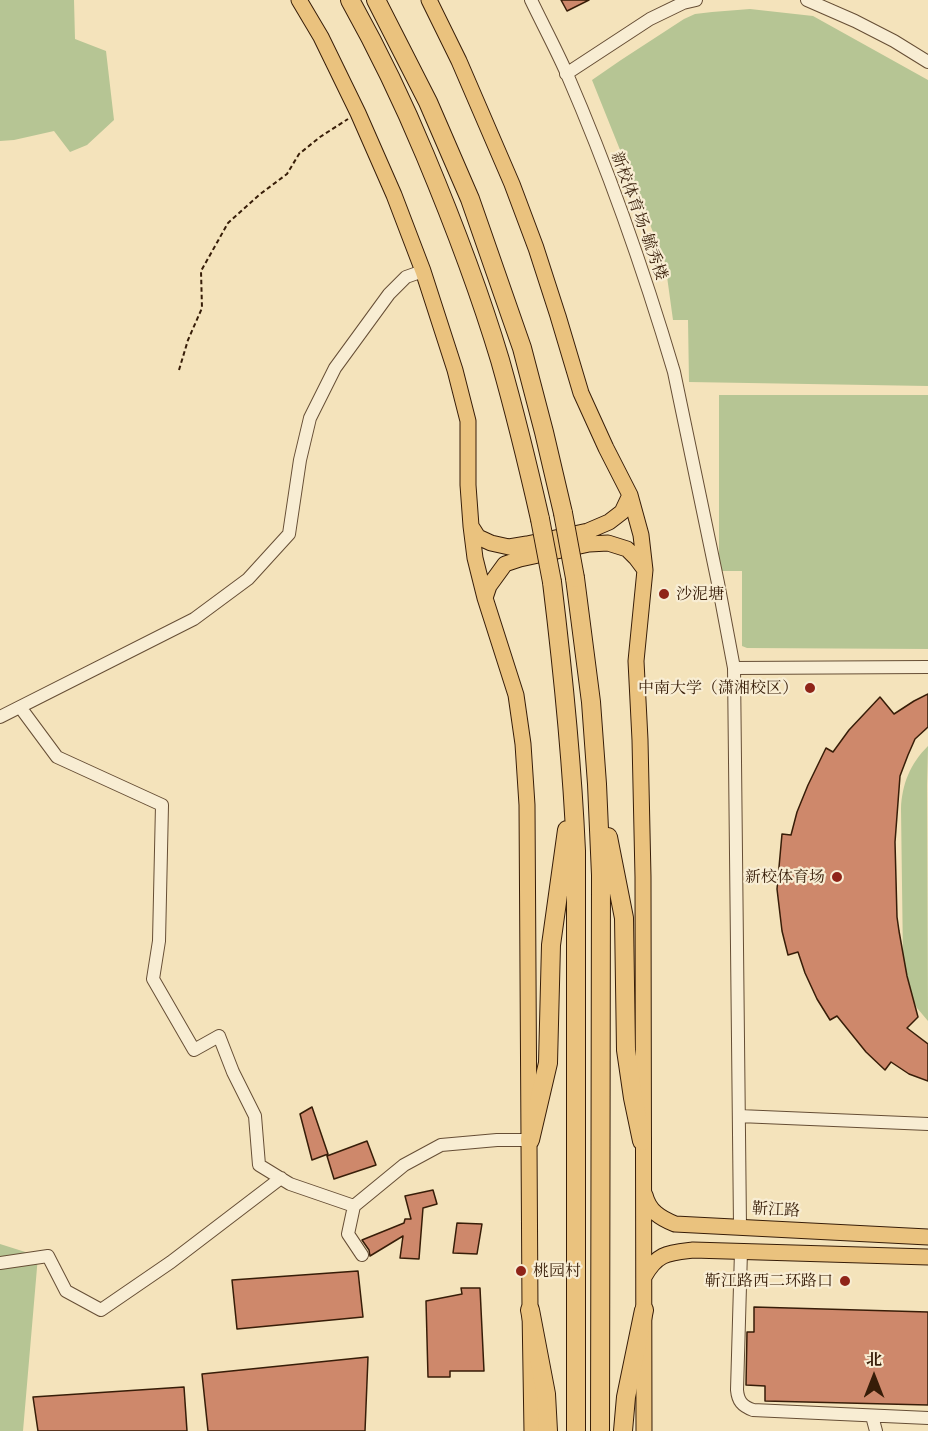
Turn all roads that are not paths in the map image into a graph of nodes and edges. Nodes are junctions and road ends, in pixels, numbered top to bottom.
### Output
1 (300, 0) edge
2 (350, 0) edge
3 (376, 0) edge
4 (429, 0) edge
5 (531, 0) edge
6 (696, 0) edge
7 (807, 0) edge
8 (928, 62) edge
9 (566, 74) junction
10 (423, 271) junction
11 (630, 495) junction
12 (471, 526) junction
13 (645, 570) junction
14 (485, 598) junction
15 (928, 667) edge
16 (734, 668) junction
17 (20, 707) junction
18 (0, 717) edge
19 (597, 784) junction
20 (573, 787) junction
21 (739, 1116) junction
22 (928, 1124) edge
23 (530, 1140) junction
24 (642, 1141) junction
25 (281, 1178) junction
26 (643, 1187) junction
27 (354, 1206) junction
28 (740, 1226) junction
29 (928, 1237) edge
30 (741, 1251) junction
31 (362, 1255) dead end
32 (928, 1257) edge
33 (0, 1263) edge
34 (644, 1277) junction
35 (530, 1310) junction
36 (644, 1311) junction
37 (872, 1416) junction
38 (928, 1418) edge
39 (532, 1431) edge
40 (548, 1431) edge
41 (576, 1431) edge
42 (600, 1431) edge
43 (623, 1431) edge
44 (644, 1431) edge
45 (876, 1431) edge

1 - 10 main road
2 - 20 highway, bridge
3 - 19 highway, bridge
4 - 11 main road
5 - 9 street, 新校体育场-毓秀楼
6 - 9 street
7 - 8 street
9 - 16 street, 新校体育场-毓秀楼
10 - 12 main road
10 - 17 street
11 - 12 main road
11 - 13 main road
12 - 14 main road
13 - 14 main road
13 - 24 main road
14 - 23 main road
15 - 16 street
16 - 21 street, 新校体育场-毓秀楼
17 - 18 street
17 - 25 street
19 - 24 highway
19 - 42 highway
20 - 23 highway
20 - 41 highway
21 - 22 street
21 - 28 street, 新校体育场-毓秀楼
23 - 27 street
23 - 35 main road
24 - 26 main road
25 - 27 street
25 - 33 street
26 - 28 main road, 靳江路
26 - 34 main road
27 - 31 street
28 - 29 main road, 靳江路
30 - 32 main road
30 - 34 main road
30 - 37 street
34 - 36 main road
35 - 39 main road
35 - 40 highway
36 - 43 highway
36 - 44 main road
37 - 38 street
37 - 45 street

